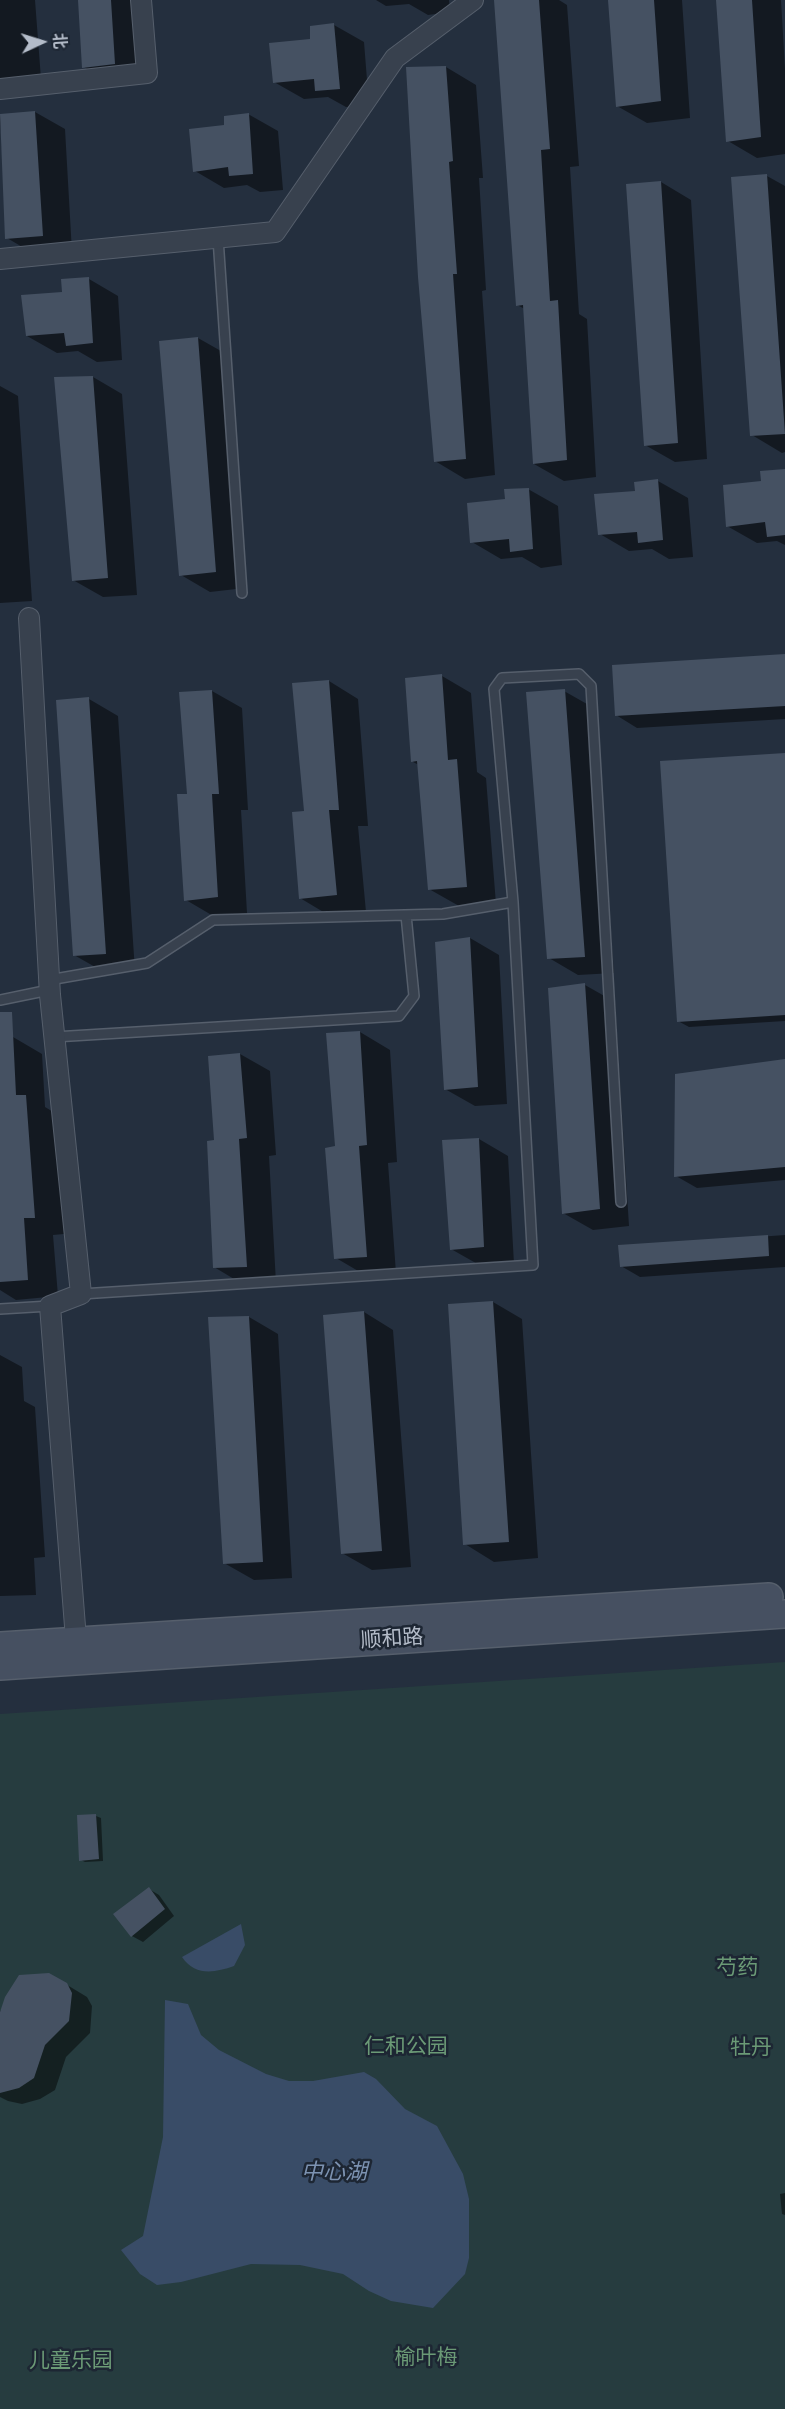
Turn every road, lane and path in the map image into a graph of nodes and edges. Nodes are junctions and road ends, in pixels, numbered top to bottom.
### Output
1 (141, 0) edge
2 (473, 0) edge
3 (0, 89) edge
4 (218, 238) junction
5 (0, 259) edge
6 (242, 593) dead end
7 (29, 618) dead end
8 (513, 902) junction
9 (406, 915) junction
10 (49, 985) junction
11 (0, 1000) edge
12 (54, 1037) junction
13 (621, 1202) dead end
14 (81, 1294) junction
15 (50, 1306) junction
16 (0, 1309) edge
17 (785, 1596) edge
18 (785, 1614) edge
19 (0, 1646) edge
20 (77, 1651) junction
21 (0, 1666) edge

1 - 3 street
2 - 4 street
4 - 5 street
4 - 6 lane
7 - 10 street
8 - 9 lane
8 - 13 lane
8 - 14 lane
9 - 10 lane
9 - 12 lane
10 - 11 lane
10 - 12 street
12 - 14 street
14 - 15 street
15 - 16 lane
15 - 20 street
17 - 20 main road, 顺和路
18 - 20 main road, 顺和路
19 - 20 main road, 顺和路
20 - 21 main road, 顺和路

